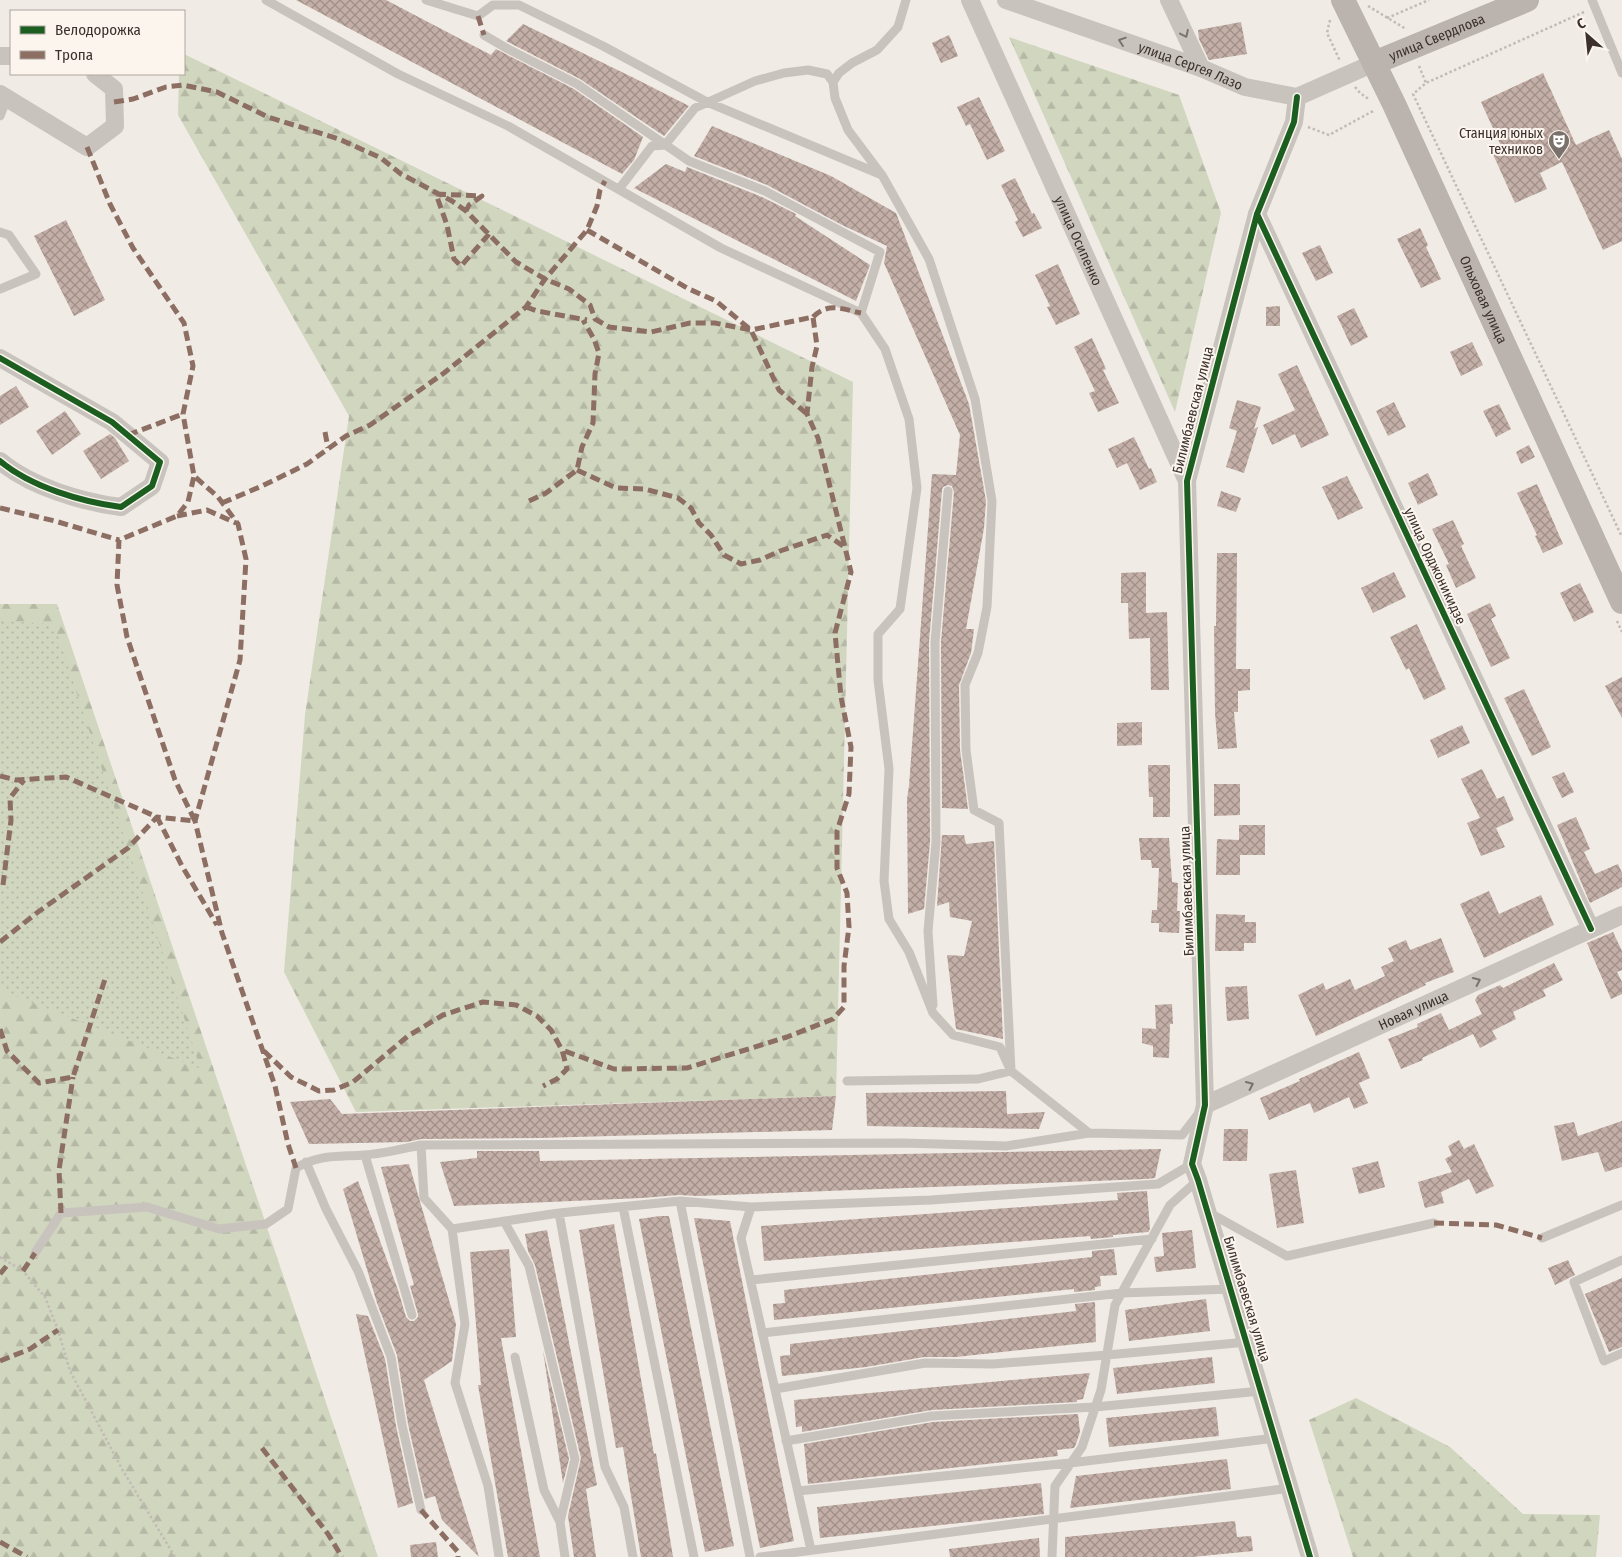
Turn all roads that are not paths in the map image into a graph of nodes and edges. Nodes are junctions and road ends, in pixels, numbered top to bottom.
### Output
1 (266, 0) edge
2 (426, 0) edge
3 (906, 0) edge
4 (970, 0) edge
5 (1006, 0) edge
6 (1170, 0) edge
7 (1527, 0) edge
8 (1353, 2) edge
9 (1594, 3) edge
10 (484, 35) dead end
11 (1374, 63) junction
12 (1201, 68) junction
13 (1622, 73) edge
14 (96, 75) edge
15 (833, 82) junction
16 (4, 96) edge
17 (1297, 97) junction
18 (707, 102) junction
19 (0, 116) edge
20 (665, 145) junction
21 (882, 175) junction
22 (619, 189) junction
23 (1257, 214) junction
24 (0, 232) edge
25 (0, 289) edge
26 (861, 313) junction
27 (0, 358) edge
28 (0, 462) edge
29 (1187, 481) junction
30 (948, 491) dead end
31 (1622, 602) edge
32 (1622, 915) edge
33 (1591, 929) junction
34 (933, 1013) junction
35 (1011, 1070) junction
36 (847, 1081) dead end
37 (1205, 1105) junction
38 (1089, 1133) junction
39 (421, 1146) junction
40 (365, 1156) junction
41 (306, 1162) junction
42 (1195, 1172) junction
43 (680, 1201) junction
44 (1622, 1205) edge
45 (623, 1207) junction
46 (751, 1207) junction
47 (1208, 1212) junction
48 (559, 1213) junction
49 (504, 1221) junction
50 (1434, 1223) dead end
51 (452, 1229) junction
52 (1542, 1238) dead end
53 (1152, 1239) junction
54 (35, 1253) dead end
55 (1622, 1260) edge
56 (751, 1280) junction
57 (1231, 1288) junction
58 (1122, 1294) junction
59 (412, 1316) dead end
60 (762, 1333) junction
61 (1247, 1342) junction
62 (1622, 1353) edge
63 (1107, 1355) junction
64 (515, 1356) dead end
65 (775, 1389) junction
66 (1261, 1391) junction
67 (1095, 1407) junction
68 (1275, 1438) junction
69 (786, 1441) junction
70 (1070, 1463) junction
71 (1290, 1488) junction
72 (798, 1491) junction
73 (421, 1510) dead end
74 (1052, 1519) junction
75 (560, 1522) junction
76 (811, 1550) junction
77 (498, 1557) edge
78 (564, 1557) edge
79 (633, 1557) edge
80 (694, 1557) edge
81 (750, 1557) edge
82 (760, 1557) edge
83 (1052, 1557) edge
84 (1310, 1557) edge

1 - 22 lane
2 - 18 lane
3 - 15 lane
4 - 29 street, улица Осипенко
12 -> 5 street, улица Сергея Лазо
6 -> 12 street
7 - 11 main road, улица Свердлова
8 - 11 main road, Ольховая улица
9 - 13 lane
10 - 20 lane
11 - 17 street
11 - 31 main road, Ольховая улица
12 - 17 street, улица Сергея Лазо
14 - 16 street
15 - 18 lane
15 - 21 lane
16 - 19 lane
17 - 23 street, Билимбаевская улица
18 - 20 lane
18 - 21 lane
20 - 22 lane
20 - 26 lane
21 - 35 lane
22 - 26 lane
23 - 29 street, Билимбаевская улица
23 - 33 street, улица Орджоникидзе
24 - 25 lane
26 - 34 lane
27 - 28 street
29 - 37 street, Билимбаевская улица
30 - 34 lane
32 - 33 street, Новая улица
37 -> 33 street, Новая улица
34 - 35 lane
35 - 36 lane
35 - 38 lane
37 - 38 lane
37 - 42 street, Билимбаевская улица
38 - 39 lane
39 - 40 lane
39 - 51 lane
40 - 41 lane
40 - 59 lane
41 - 54 lane
41 - 73 lane
42 - 46 lane
42 - 47 street, Билимбаевская улица
42 - 53 lane
43 - 45 lane
43 - 46 lane
43 - 81 lane
44 - 52 lane
45 - 48 lane
45 - 80 lane
46 - 56 lane
47 - 50 lane
47 - 57 street, Билимбаевская улица
48 - 49 lane
48 - 79 lane
49 - 51 lane
49 - 75 lane
51 - 77 lane
53 - 56 lane
53 - 58 lane
55 - 62 lane
56 - 60 lane
57 - 58 lane
57 - 61 street, Билимбаевская улица
58 - 60 lane
58 - 63 lane
60 - 65 lane
61 - 63 lane
61 - 66 street, Билимбаевская улица
63 - 65 lane
63 - 67 lane
64 - 75 lane
65 - 69 lane
66 - 67 lane
66 - 68 street, Билимбаевская улица
67 - 69 lane
67 - 70 lane
68 - 70 lane
68 - 71 street, Билимбаевская улица
69 - 72 lane
70 - 72 lane
70 - 74 lane
71 - 74 lane
71 - 84 street, Билимбаевская улица
72 - 76 lane
74 - 76 lane
74 - 83 lane
75 - 78 lane
76 - 82 lane

